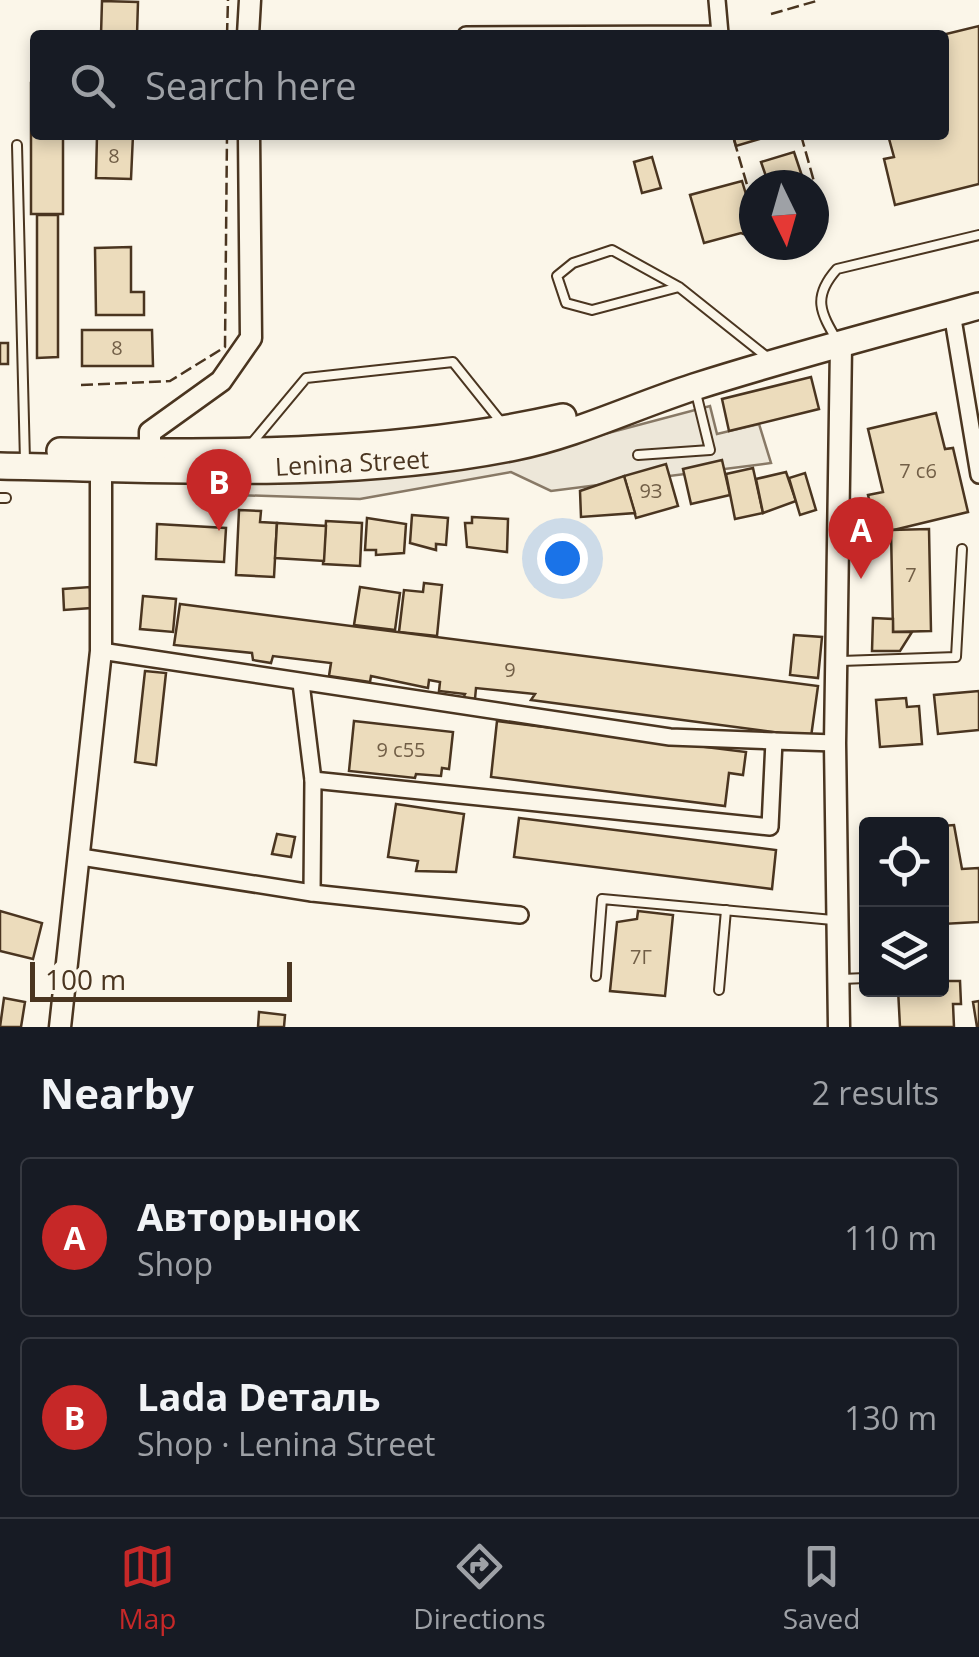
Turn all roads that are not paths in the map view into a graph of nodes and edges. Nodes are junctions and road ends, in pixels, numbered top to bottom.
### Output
1 (250, 0) edge
2 (717, 0) edge
3 (248, 30) edge
4 (720, 30) edge
5 (248, 140) edge
6 (17, 146) dead end
7 (979, 235) edge
8 (679, 287) junction
9 (979, 306) edge
10 (952, 313) junction
11 (841, 346) junction
12 (775, 363) junction
13 (694, 387) junction
14 (507, 429) junction
15 (247, 450) junction
16 (638, 455) dead end
17 (12, 458) edge
18 (150, 460) junction
19 (101, 461) junction
20 (979, 476) edge
21 (962, 549) dead end
22 (102, 651) junction
23 (836, 662) junction
24 (302, 683) junction
25 (774, 741) junction
26 (835, 743) junction
27 (313, 780) junction
28 (80, 857) junction
29 (312, 893) junction
30 (726, 910) junction
31 (520, 915) dead end
32 (838, 921) junction
33 (596, 976) dead end
34 (859, 978) edge
35 (838, 979) junction
36 (718, 990) dead end
37 (60, 1027) edge
38 (840, 1027) edge

1 - 3 street
2 - 4 street
5 - 18 street
6 - 17 lane
7 - 11 lane
8 - 8 lane
8 - 12 lane
9 - 10 main road, Lenina Street
10 - 11 main road, Lenina Street
10 - 20 street
11 - 12 main road, Lenina Street
11 - 23 street
12 - 13 main road, Lenina Street
13 - 14 main road, Lenina Street
13 - 16 lane
13 - 18 main road, Lenina Street
14 - 15 main road, Lenina Street
14 - 15 lane
15 - 18 main road, Lenina Street
17 - 19 main road, Lenina Street
18 - 19 main road, Lenina Street
19 - 22 street
21 - 23 lane
22 - 24 street
22 - 28 street
23 - 26 street
24 - 25 street
24 - 27 street
25 - 26 street
25 - 27 street
26 - 32 street
27 - 29 street
28 - 29 street
28 - 37 street
29 - 31 street
30 - 32 lane
30 - 33 lane
30 - 36 lane
32 - 35 street
34 - 35 lane
35 - 38 street

